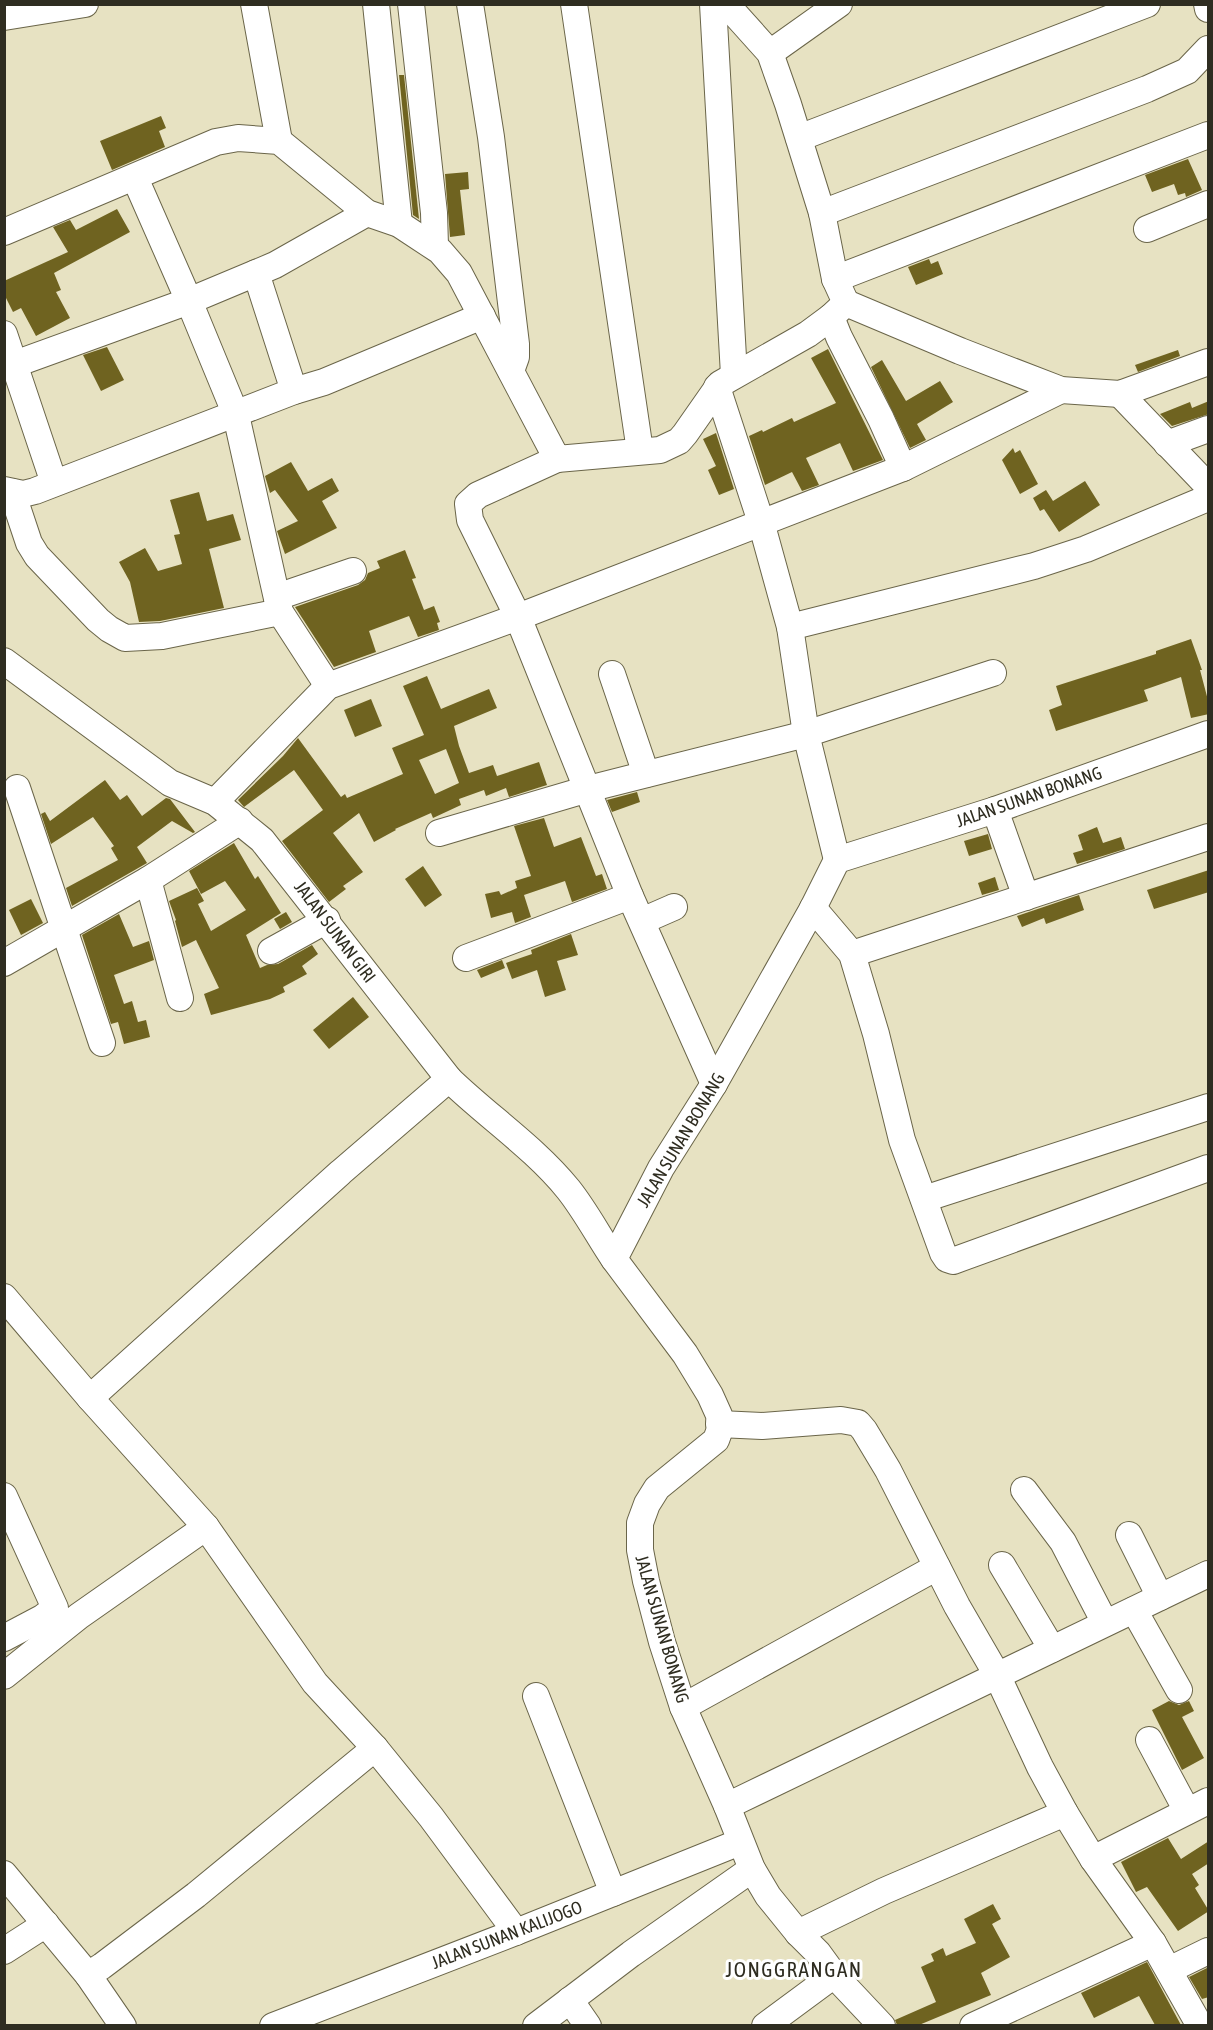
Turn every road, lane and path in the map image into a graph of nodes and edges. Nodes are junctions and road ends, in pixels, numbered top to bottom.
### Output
1 (85, 4) edge
2 (254, 4) edge
3 (376, 4) edge
4 (411, 4) edge
5 (471, 4) edge
6 (574, 4) edge
7 (713, 4) edge
8 (726, 4) edge
9 (839, 4) edge
10 (1147, 4) edge
11 (1207, 4) edge
12 (1209, 9) edge
13 (4, 17) edge
14 (1209, 48) edge
15 (770, 53) junction
16 (1209, 135) edge
17 (799, 138) junction
18 (279, 141) junction
19 (135, 178) junction
20 (1209, 204) edge
21 (367, 213) junction
22 (822, 213) junction
23 (399, 224) junction
24 (1147, 229) dead end
25 (4, 231) edge
26 (435, 246) junction
27 (256, 273) junction
28 (835, 279) junction
29 (189, 301) junction
30 (839, 310) junction
31 (482, 316) junction
32 (4, 334) edge
33 (1209, 362) edge
34 (10, 366) edge
35 (512, 371) junction
36 (725, 381) junction
37 (1061, 390) junction
38 (294, 391) junction
39 (1120, 394) junction
40 (236, 415) junction
41 (1209, 429) edge
42 (1167, 444) junction
43 (639, 451) junction
44 (557, 459) junction
45 (903, 468) junction
46 (54, 483) junction
47 (1209, 486) edge
48 (8, 491) edge
49 (1209, 498) edge
50 (761, 522) junction
51 (353, 571) dead end
52 (278, 605) junction
53 (518, 617) junction
54 (790, 627) junction
55 (4, 661) edge
56 (993, 673) dead end
57 (612, 674) dead end
58 (328, 686) junction
59 (806, 734) junction
60 (1209, 734) edge
61 (646, 774) junction
62 (17, 788) dead end
63 (588, 789) junction
64 (215, 802) junction
65 (995, 810) junction
66 (240, 821) junction
67 (439, 833) dead end
68 (1209, 837) edge
69 (837, 860) junction
70 (148, 880) junction
71 (630, 896) junction
72 (1026, 897) junction
73 (674, 907) dead end
74 (813, 908) junction
75 (327, 920) junction
76 (642, 921) junction
77 (65, 929) junction
78 (271, 951) dead end
79 (852, 954) junction
80 (466, 958) dead end
81 (4, 963) edge
82 (180, 998) dead end
83 (102, 1043) dead end
84 (449, 1079) junction
85 (714, 1084) junction
86 (1209, 1107) edge
87 (1209, 1168) edge
88 (924, 1198) junction
89 (614, 1259) junction
90 (4, 1297) edge
91 (90, 1398) junction
92 (720, 1424) junction
93 (1024, 1490) dead end
94 (4, 1496) edge
95 (206, 1527) junction
96 (1129, 1535) dead end
97 (1002, 1565) dead end
98 (937, 1567) junction
99 (1209, 1574) edge
100 (1160, 1598) junction
101 (1134, 1610) junction
102 (61, 1617) junction
103 (1105, 1623) junction
104 (4, 1638) edge
105 (1052, 1649) junction
106 (997, 1675) junction
107 (4, 1676) edge
108 (1179, 1690) dead end
109 (536, 1696) dead end
110 (683, 1707) junction
111 (1149, 1740) dead end
112 (375, 1748) junction
113 (728, 1806) junction
114 (1198, 1806) edge
115 (1065, 1813) junction
116 (740, 1842) junction
117 (1093, 1859) junction
118 (752, 1869) junction
119 (4, 1874) edge
120 (613, 1893) junction
121 (46, 1924) junction
122 (516, 1932) junction
123 (798, 1933) junction
124 (1153, 1943) junction
125 (4, 1951) edge
126 (1209, 1951) edge
127 (1169, 1970) junction
128 (88, 1975) junction
129 (834, 1975) junction
130 (570, 2000) junction
131 (323, 2017) edge
132 (123, 2025) edge
133 (273, 2025) edge
134 (536, 2025) edge
135 (588, 2025) edge
136 (765, 2025) edge
137 (882, 2025) edge
138 (973, 2025) edge
139 (1200, 2025) edge

1 - 13 street
2 - 18 street
3 - 23 street
4 - 26 street
5 - 35 street
6 - 43 street
7 - 36 street
8 - 15 street
9 - 15 street
10 - 17 street
11 - 12 street
14 - 22 street
15 - 17 street
16 - 28 street
17 - 22 street
18 - 19 street
18 - 21 street
19 - 25 street
19 - 29 street
20 - 24 street
21 - 23 street
21 - 27 street
22 - 28 street
23 - 26 street
26 - 31 street
27 - 29 street
27 - 38 street
28 - 30 street
29 - 34 street
29 - 40 street
30 - 36 street
30 - 37 street
30 - 45 street
31 - 35 street
31 - 38 street
32 - 34 street
33 - 39 street
34 - 46 street
35 - 44 street
36 - 43 street
36 - 50 street
37 - 39 street
37 - 45 street
38 - 40 street
39 - 42 street
40 - 46 street
40 - 52 street
41 - 42 street
42 - 47 street
43 - 44 street
44 - 53 street
45 - 50 street
46 - 48 street
48 - 52 street
49 - 54 street
50 - 53 street
50 - 54 street
51 - 52 street
52 - 58 street
53 - 58 street
53 - 63 street
54 - 59 street
55 - 64 street, JALAN SUNAN GIRI
56 - 59 street
57 - 61 street
58 - 64 street
59 - 61 street
59 - 69 street
60 - 65 street, JALAN SUNAN BONANG
61 - 63 street
62 - 77 street
63 - 67 street
63 - 71 street
64 - 66 street, JALAN SUNAN GIRI
65 - 69 street, JALAN SUNAN BONANG
65 - 72 street
66 - 70 street
66 - 75 street, JALAN SUNAN GIRI
68 - 72 street
69 - 74 street, JALAN SUNAN BONANG
70 - 77 street
70 - 82 street
71 - 76 street
71 - 80 street
72 - 79 street
73 - 76 street
74 - 79 street
74 - 85 street, JALAN SUNAN BONANG
75 - 78 street
75 - 84 street, JALAN SUNAN GIRI
76 - 85 street
77 - 81 street
77 - 83 street
79 - 88 street
84 - 89 street, JALAN SUNAN GIRI
84 - 91 street
85 - 89 street, JALAN SUNAN BONANG
86 - 88 street
87 - 88 street
89 - 92 street
90 - 91 street
91 - 95 street
92 - 98 street
92 - 110 street, JALAN SUNAN BONANG
93 - 103 street
94 - 102 street
95 - 102 street
95 - 112 street
96 - 100 street
97 - 105 street
98 - 106 street
98 - 110 street
99 - 100 street
100 - 101 street
101 - 103 street
101 - 108 street
102 - 104 street
102 - 107 street
103 - 105 street
105 - 106 street
106 - 113 street
106 - 115 street
109 - 120 street
110 - 113 street, JALAN SUNAN BONANG
111 - 114 street
112 - 122 street
112 - 128 street
113 - 116 street, JALAN SUNAN BONANG
114 - 117 street
115 - 117 street
115 - 123 street
116 - 118 street, JALAN SUNAN BONANG
116 - 120 street, JALAN SUNAN KALIJOGO
117 - 124 street
118 - 123 street, JALAN SUNAN BONANG
118 - 130 street
119 - 121 street
120 - 122 street, JALAN SUNAN KALIJOGO
121 - 125 street
121 - 128 street
122 - 131 street, JALAN SUNAN KALIJOGO
123 - 129 street, JALAN SUNAN BONANG
124 - 127 street
124 - 138 street
126 - 127 street
127 - 139 street
128 - 132 street
129 - 136 street
129 - 137 street, JALAN SUNAN BONANG
130 - 134 street
130 - 135 street
131 - 133 street, JALAN SUNAN KALIJOGO

